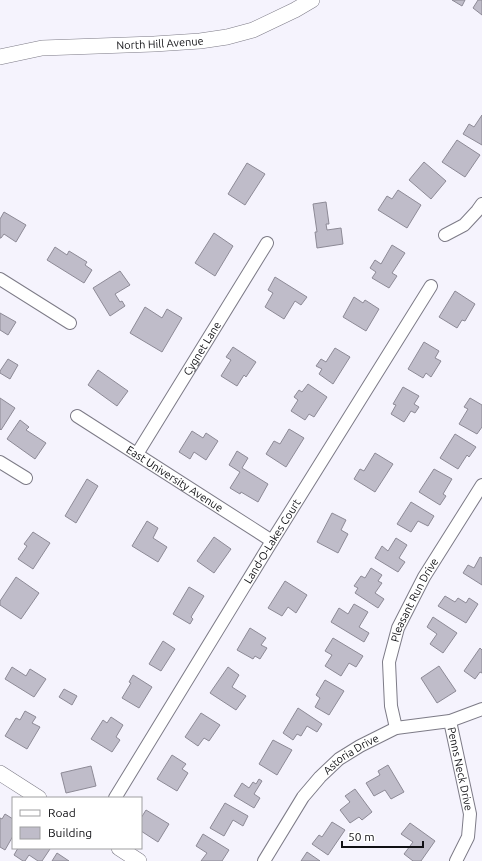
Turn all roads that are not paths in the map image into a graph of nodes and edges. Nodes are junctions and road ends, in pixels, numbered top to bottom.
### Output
1 (312, 0) edge
2 (0, 57) edge
3 (482, 204) edge
4 (445, 235) dead end
5 (267, 243) dead end
6 (0, 279) edge
7 (432, 286) dead end
8 (70, 323) dead end
9 (77, 416) dead end
10 (137, 454) junction
11 (0, 462) edge
12 (26, 478) dead end
13 (482, 485) edge
14 (272, 541) junction
15 (482, 709) edge
16 (450, 721) junction
17 (396, 728) junction
18 (0, 773) edge
19 (37, 797) edge
20 (116, 797) edge
21 (121, 849) edge
22 (139, 861) edge
23 (264, 861) edge
24 (456, 861) edge

1 - 2 street, North Hill Avenue
3 - 4 street
5 - 10 street, Cygnet Lane
6 - 8 street
7 - 14 street, Land-O-Lakes Court
9 - 10 street, East University Avenue
10 - 14 street, East University Avenue
11 - 12 street
13 - 17 street, Pleasant Run Drive
14 - 20 street, Land-O-Lakes Court
15 - 16 street, Astoria Drive
16 - 17 street, Astoria Drive
16 - 24 street, Penns Neck Drive
17 - 23 street, Astoria Drive
18 - 19 street
21 - 22 street

